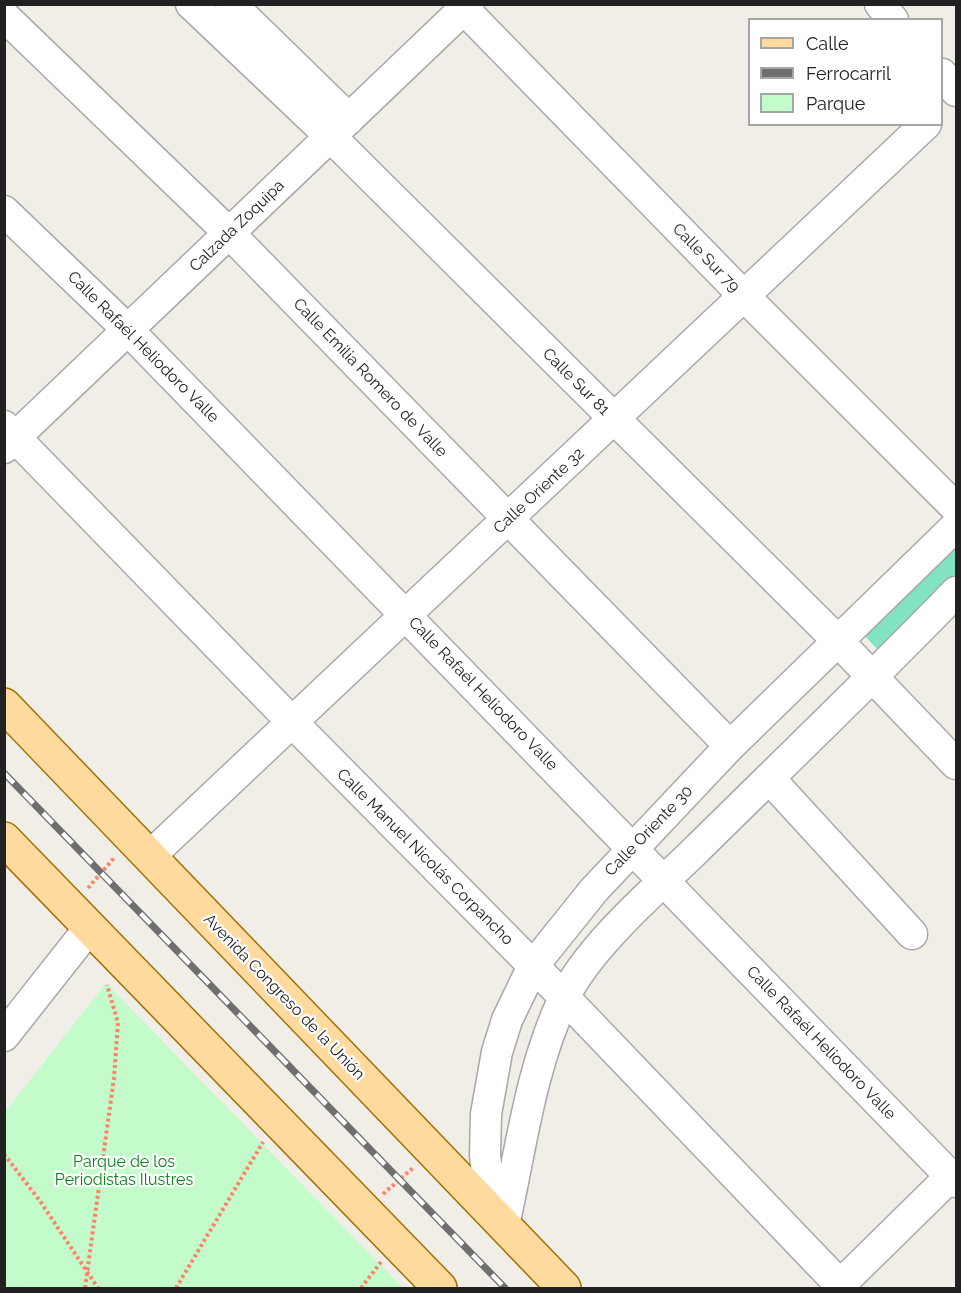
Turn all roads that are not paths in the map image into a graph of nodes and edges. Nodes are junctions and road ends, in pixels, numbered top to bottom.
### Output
1 (191, 4) edge
2 (231, 4) edge
3 (880, 4) edge
4 (464, 6) edge
5 (4, 16) edge
6 (891, 18) edge
7 (943, 75) edge
8 (957, 91) edge
9 (957, 96) edge
10 (943, 109) edge
11 (924, 126) edge
12 (340, 128) junction
13 (4, 211) edge
14 (230, 234) junction
15 (745, 297) junction
16 (128, 330) junction
17 (614, 420) junction
18 (8, 437) edge
19 (957, 508) edge
20 (508, 519) junction
21 (957, 526) edge
22 (957, 592) edge
23 (406, 615) junction
24 (837, 640) junction
25 (873, 677) junction
26 (4, 705) edge
27 (292, 722) junction
28 (730, 746) junction
29 (957, 764) edge
30 (769, 778) junction
31 (4, 839) edge
32 (141, 847) junction
33 (632, 849) junction
34 (664, 882) junction
35 (81, 917) junction
36 (912, 933) dead end
37 (532, 966) junction
38 (564, 997) junction
39 (6, 1029) edge
40 (954, 1179) edge
41 (497, 1218) junction
42 (840, 1287) edge
43 (440, 1288) edge
44 (564, 1288) edge

1 - 12 street, Calle Sur 81
2 - 12 street, Calle Sur 81
3 - 6 street
4 - 12 street, Calzada Zoquipa
4 - 15 street, Calle Sur 79
5 - 14 street, Calle Emilia Romero de Valle
7 - 8 street
9 - 10 street
11 - 15 street, Calle Oriente 32
12 - 14 street, Calzada Zoquipa
12 - 17 street, Calle Sur 81
13 - 16 street, Calle Rafaél Heliodoro Valle
14 - 16 street, Calzada Zoquipa
14 - 20 street, Calle Emilia Romero de Valle
15 - 17 street, Calle Oriente 32
15 - 19 street, Calle Sur 79
16 - 18 street, Calzada Zoquipa
16 - 23 street, Calle Rafaél Heliodoro Valle
17 - 20 street, Calle Oriente 32
17 - 24 street, Calle Sur 81
18 - 27 street, Calle Manuel Nicolás Corpancho
20 - 23 street, Calle Oriente 32
20 - 28 street, Calle Emilia Romero de Valle
21 - 24 street, Calle Oriente 30
22 - 25 street
23 - 27 street, Calle Oriente 32
23 - 33 street, Calle Rafaél Heliodoro Valle
24 - 25 street, Calle Sur 81
24 - 28 street, Calle Oriente 30
25 - 29 street, Calle Sur 81
25 - 30 street
26 - 32 main road, Avenida Congreso de la Unión
27 - 32 street, Calle Oriente 32
27 - 37 street, Calle Manuel Nicolás Corpancho
28 - 33 street, Calle Oriente 30
30 - 34 street
30 - 36 street
31 - 35 main road
32 - 41 main road, Avenida Congreso de la Unión
33 - 34 street, Calle Rafaél Heliodoro Valle
33 - 37 street, Calle Oriente 30
34 - 38 street
34 - 40 street, Calle Rafaél Heliodoro Valle
35 - 39 street
35 - 43 main road
37 - 38 street, Calle Manuel Nicolás Corpancho
37 - 41 street, Calle Oriente 30
38 - 41 street
38 - 42 street, Calle Manuel Nicolás Corpancho
40 - 42 street
41 - 44 main road, Avenida Congreso de la Unión

